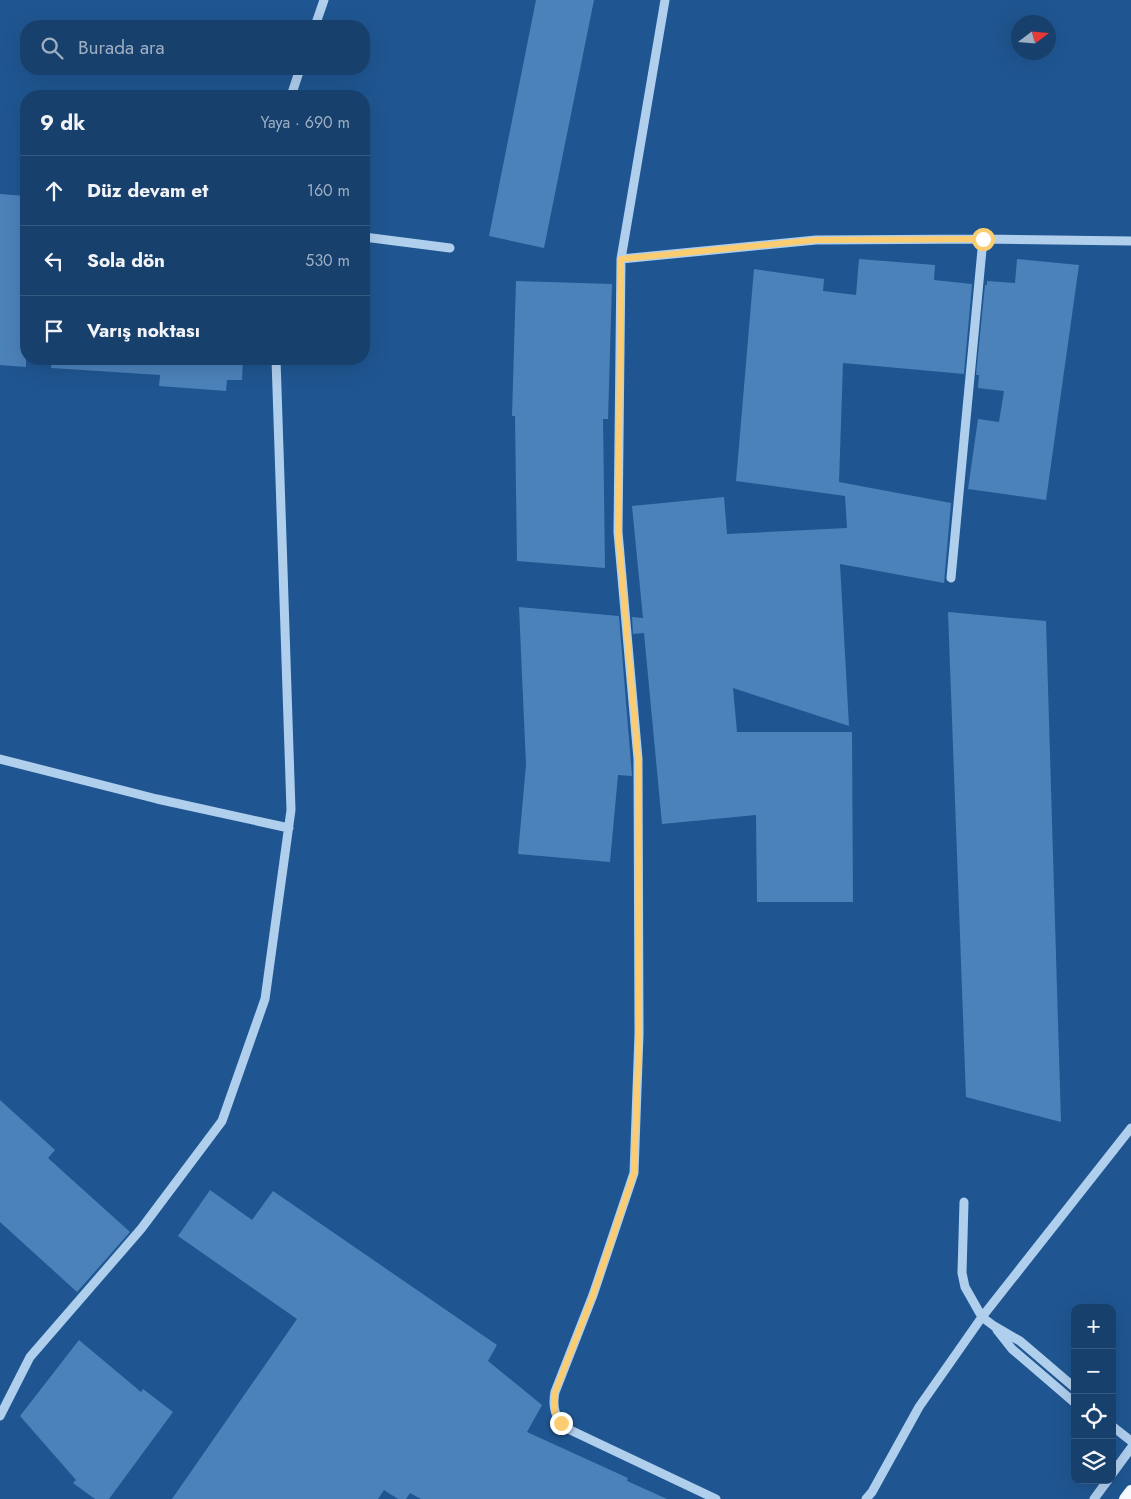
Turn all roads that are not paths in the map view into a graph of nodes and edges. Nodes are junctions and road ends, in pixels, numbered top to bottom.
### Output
1 (324, 0) edge
2 (665, 0) edge
3 (317, 20) edge
4 (298, 75) edge
5 (293, 90) edge
6 (370, 238) edge
7 (983, 239) junction
8 (1131, 242) edge
9 (450, 248) dead end
10 (621, 259) junction
11 (276, 365) edge
12 (951, 578) dead end
13 (0, 759) edge
14 (289, 828) junction
15 (1131, 1128) edge
16 (964, 1202) dead end
17 (982, 1317) junction
18 (994, 1326) junction
19 (1071, 1385) edge
20 (1071, 1400) edge
21 (0, 1416) edge
22 (1116, 1429) edge
23 (1131, 1441) edge
24 (1131, 1448) edge
25 (1116, 1469) edge
26 (1105, 1484) edge
27 (1131, 1491) edge
28 (716, 1499) edge
29 (866, 1499) edge
30 (1094, 1499) edge
31 (1125, 1499) edge

1 - 3 street
2 - 10 street
4 - 5 street
6 - 9 street
7 - 8 street
7 - 10 street
7 - 12 street
10 - 28 street
11 - 14 street
13 - 14 street
14 - 21 street
15 - 17 street
16 - 17 street
17 - 18 street
17 - 29 street
18 - 19 street
18 - 20 street
22 - 23 street
24 - 25 street
26 - 30 street
27 - 31 main road

